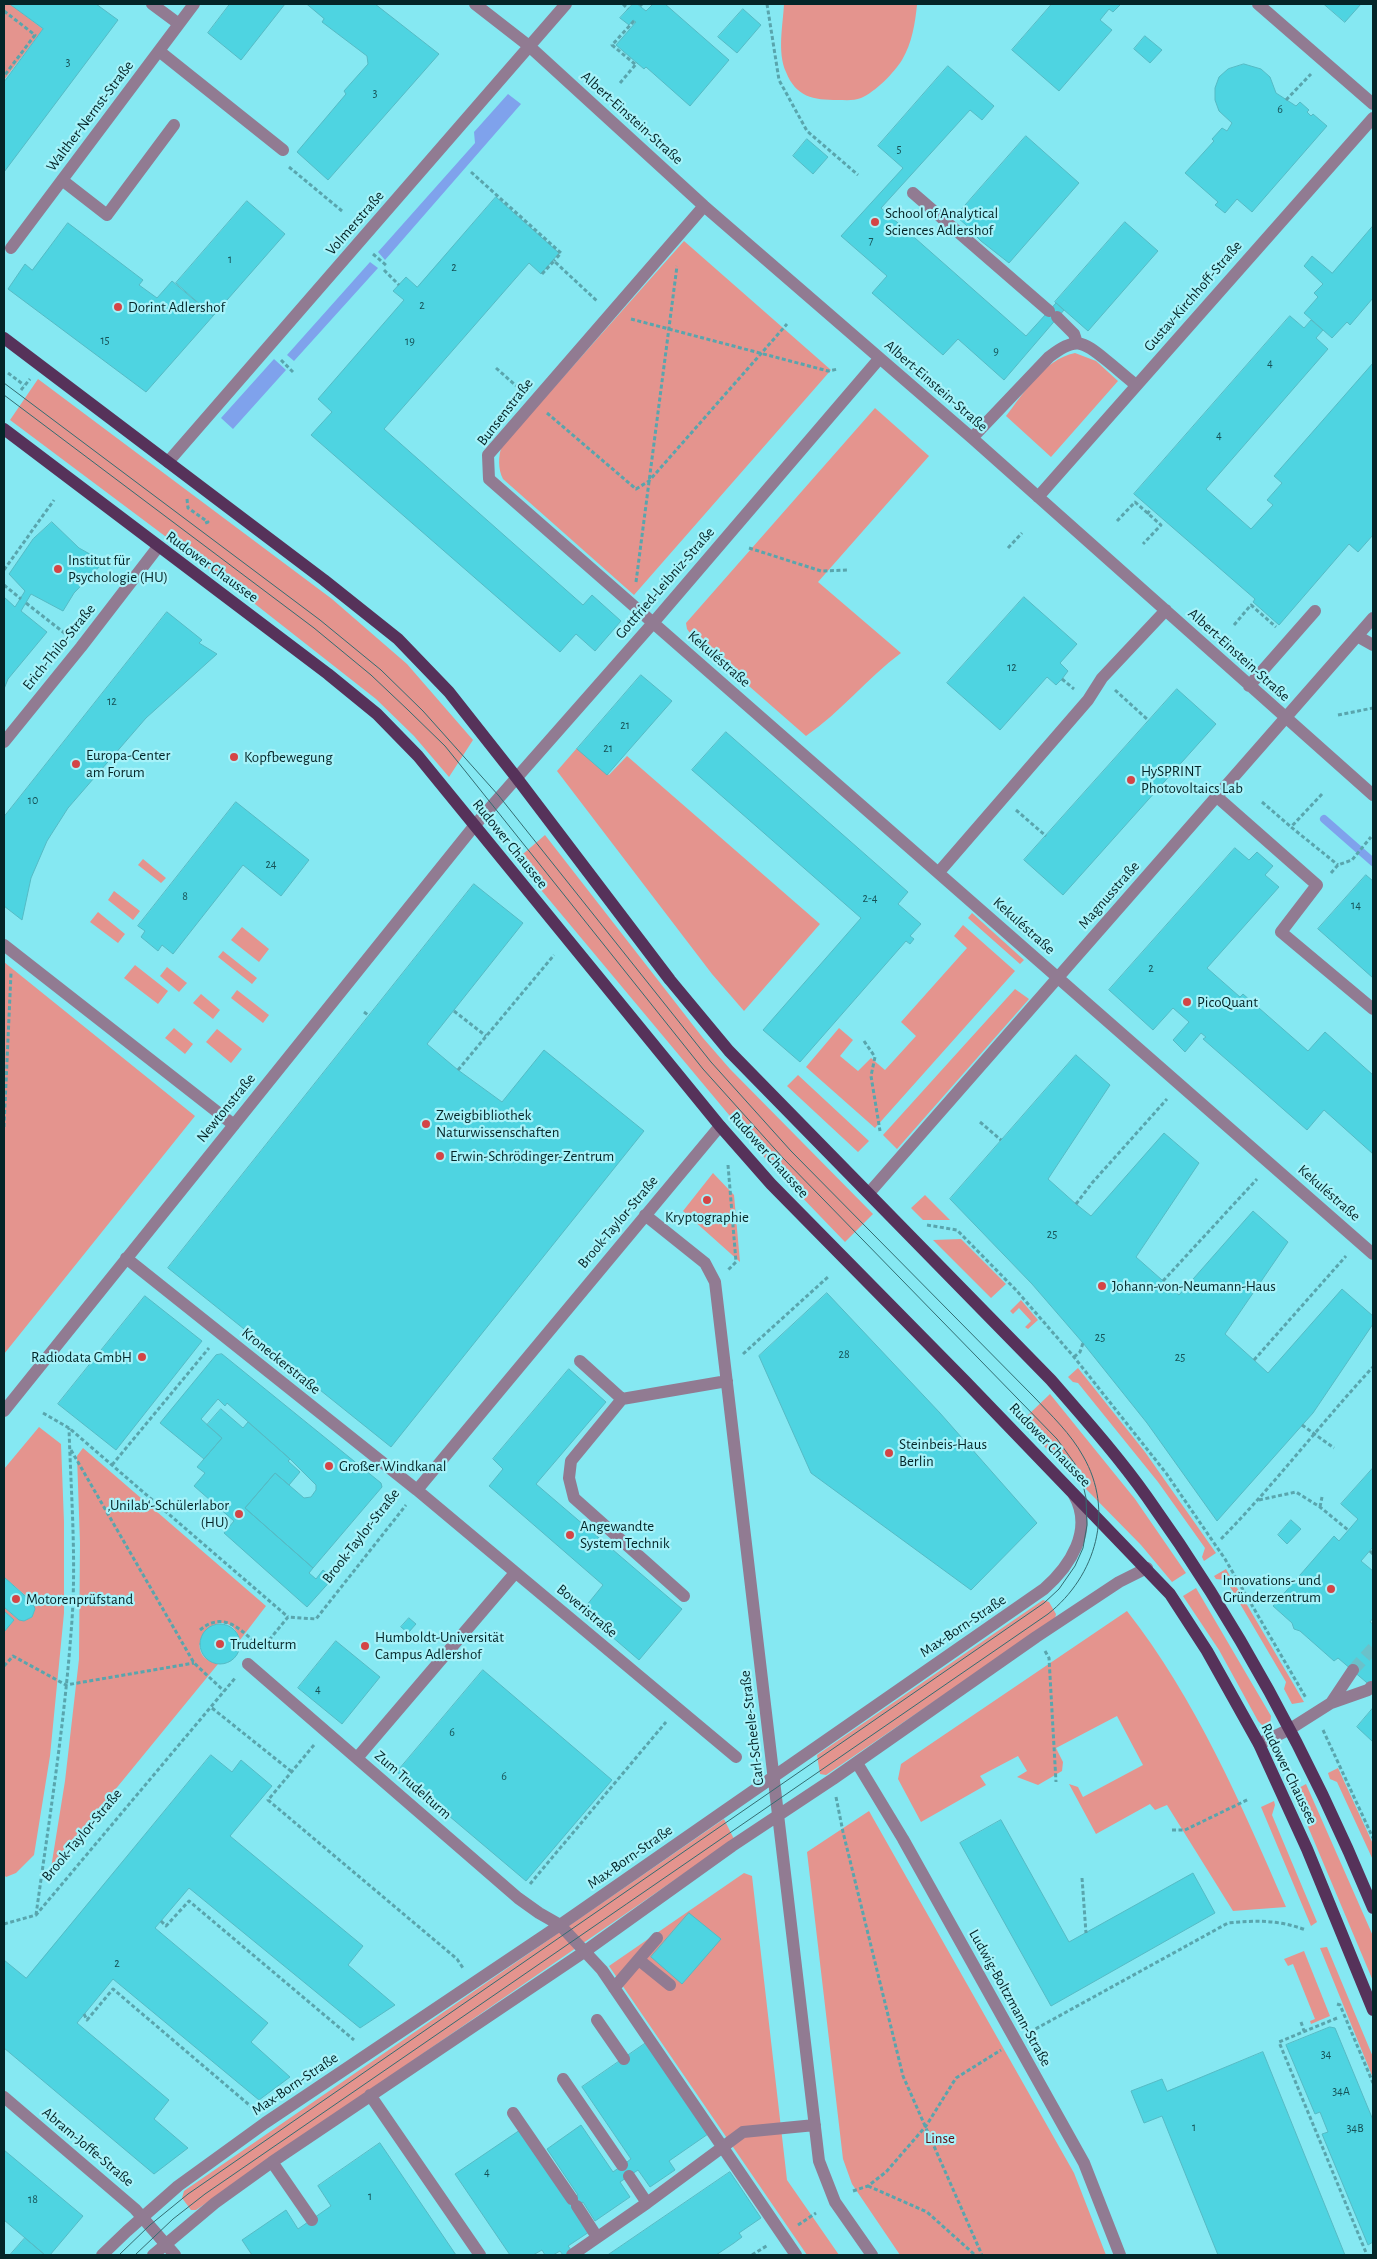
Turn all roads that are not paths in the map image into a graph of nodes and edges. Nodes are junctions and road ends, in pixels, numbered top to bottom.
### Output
1 (152, 4) edge
2 (475, 4) edge
3 (566, 4) edge
4 (1258, 4) edge
5 (191, 5) edge
6 (179, 24) junction
7 (529, 46) junction
8 (159, 51) junction
9 (1373, 104) edge
10 (1373, 118) edge
11 (174, 125) dead end
12 (283, 150) road end
13 (62, 180) junction
14 (913, 193) dead end
15 (704, 206) junction
16 (11, 248) dead end
17 (4, 338) edge
18 (1077, 343) junction
19 (879, 359) junction
20 (1136, 385) junction
21 (4, 429) edge
22 (972, 438) junction
23 (168, 462) junction
24 (1038, 497) junction
25 (158, 547) junction
26 (1166, 610) junction
27 (1315, 611) dead end
28 (1373, 618) edge
29 (653, 623) junction
30 (1357, 636) junction
31 (1373, 645) edge
32 (1249, 686) junction
33 (1284, 718) junction
34 (4, 742) edge
35 (516, 777) junction
36 (1373, 795) edge
37 (1216, 796) junction
38 (474, 825) junction
39 (939, 872) junction
40 (8, 949) edge
41 (1058, 978) junction
42 (1373, 1009) edge
43 (234, 1125) junction
44 (720, 1126) junction
45 (869, 1193) junction
46 (645, 1215) junction
47 (1373, 1254) edge
48 (126, 1258) junction
49 (580, 1362) dead end
50 (727, 1376) junction
51 (622, 1399) junction
52 (4, 1411) edge
53 (417, 1490) junction
54 (1072, 1490) junction
55 (1147, 1568) junction
56 (516, 1573) junction
57 (684, 1596) dead end
58 (248, 1664) road end
59 (1353, 1670) tunnel mouth
60 (1371, 1687) dead end
61 (1331, 1704) junction
62 (1290, 1729) junction
63 (1259, 1744) junction
64 (736, 1757) dead end
65 (357, 1758) junction
66 (857, 1763) junction
67 (774, 1776) junction
68 (780, 1814) junction
69 (1373, 1908) edge
70 (560, 1925) junction
71 (657, 1938) dead end
72 (584, 1952) junction
73 (639, 1960) junction
74 (670, 1985) dead end
75 (614, 1988) junction
76 (1373, 2010) edge
77 (597, 2020) dead end
78 (624, 2059) dead end
79 (562, 2079) dead end
80 (370, 2095) junction
81 (4, 2096) edge
82 (513, 2113) dead end
83 (814, 2126) junction
84 (723, 2145) junction
85 (272, 2162) junction
86 (647, 2203) junction
87 (312, 2220) dead end
88 (146, 2221) junction
89 (597, 2237) junction
90 (166, 2244) junction
91 (102, 2255) edge
92 (153, 2255) edge
93 (175, 2255) edge
94 (480, 2255) edge
95 (572, 2255) edge
96 (796, 2255) edge
97 (872, 2255) edge
98 (1120, 2255) edge

1 - 6 street
2 - 7 street, Albert-Einstein-Straße
3 - 7 street, Volmerstraße
4 - 9 street
5 - 6 street, Walther-Nernst-Straße
6 - 8 street, Walther-Nernst-Straße
7 - 15 street, Albert-Einstein-Straße
7 - 23 street, Volmerstraße
8 - 12 street
8 - 13 street, Walther-Nernst-Straße
10 - 20 street, Gustav-Kirchhoff-Straße
11 - 13 street
13 - 16 street, Walther-Nernst-Straße
14 - 18 street
15 - 19 street, Albert-Einstein-Straße
15 - 29 street, Bunsenstraße
17 - 23 main road, Rudower Chaussee
18 - 20 street
18 - 22 street
19 - 22 street, Albert-Einstein-Straße
19 - 29 street, Gottfried-Leibniz-Straße
20 - 24 street, Gustav-Kirchhoff-Straße
21 - 25 main road, Rudower Chaussee
22 - 24 street, Albert-Einstein-Straße
23 - 35 main road, Rudower Chaussee
24 - 26 street, Albert-Einstein-Straße
25 - 34 street, Erich-Thilo-Straße
25 - 38 main road, Rudower Chaussee
26 - 32 street, Albert-Einstein-Straße
26 - 39 street
27 - 32 street
28 - 30 street, Magnusstraße
29 - 35 street, Gottfried-Leibniz-Straße
29 - 39 street, Kekuléstraße
30 - 31 street
30 - 33 street, Magnusstraße
32 - 33 street, Albert-Einstein-Straße
33 - 36 street, Albert-Einstein-Straße
33 - 37 street, Magnusstraße
35 - 38 street, Gottfried-Leibniz-Straße
35 - 45 main road, Rudower Chaussee
37 - 41 street, Magnusstraße
37 - 42 street
38 - 43 street, Newtonstraße
38 - 44 main road, Rudower Chaussee
39 - 41 street, Kekuléstraße
40 - 43 street
41 - 45 street, Magnusstraße
41 - 47 street, Kekuléstraße
43 - 48 street, Newtonstraße
44 - 46 street, Brook-Taylor-Straße
44 - 54 main road, Rudower Chaussee
45 - 62 main road, Rudower Chaussee
46 - 50 street, Carl-Scheele-Straße
46 - 53 street, Brook-Taylor-Straße
48 - 52 street, Newtonstraße
48 - 53 street, Kroneckerstraße
49 - 51 street
50 - 51 street
50 - 67 street, Carl-Scheele-Straße
51 - 57 street
53 - 56 street, Boveristraße
54 - 55 main road, Rudower Chaussee
54 - 67 street, Max-Born-Straße
55 - 63 main road, Rudower Chaussee
55 - 66 street
56 - 64 street, Boveristraße
56 - 65 street
58 - 65 street, Zum Trudelturm
59 - 61 street
60 - 61 street
61 - 62 street
62 - 63 street
62 - 69 main road, Rudower Chaussee
63 - 76 main road, Rudower Chaussee
65 - 70 street, Zum Trudelturm
66 - 68 street
66 - 98 street, Ludwig-Boltzmann-Straße
67 - 68 street, Carl-Scheele-Straße
67 - 70 street, Max-Born-Straße
68 - 72 street
68 - 83 street, Carl-Scheele-Straße
70 - 72 street, Zum Trudelturm
70 - 88 street, Max-Born-Straße
71 - 73 street
72 - 75 street, Zum Trudelturm
72 - 80 street
73 - 74 street
73 - 75 street
75 - 84 street, Zum Trudelturm
77 - 78 street
79 - 86 street
80 - 85 street
80 - 94 street
81 - 88 street, Abram-Joffe-Straße
82 - 89 street
83 - 84 street
83 - 97 street, Carl-Scheele-Straße
84 - 86 street
84 - 96 street, Zum Trudelturm
85 - 87 street
85 - 90 street
86 - 89 street
88 - 90 street, Abram-Joffe-Straße
88 - 91 street, Max-Born-Straße
89 - 95 street
90 - 92 street
90 - 93 street, Abram-Joffe-Straße

